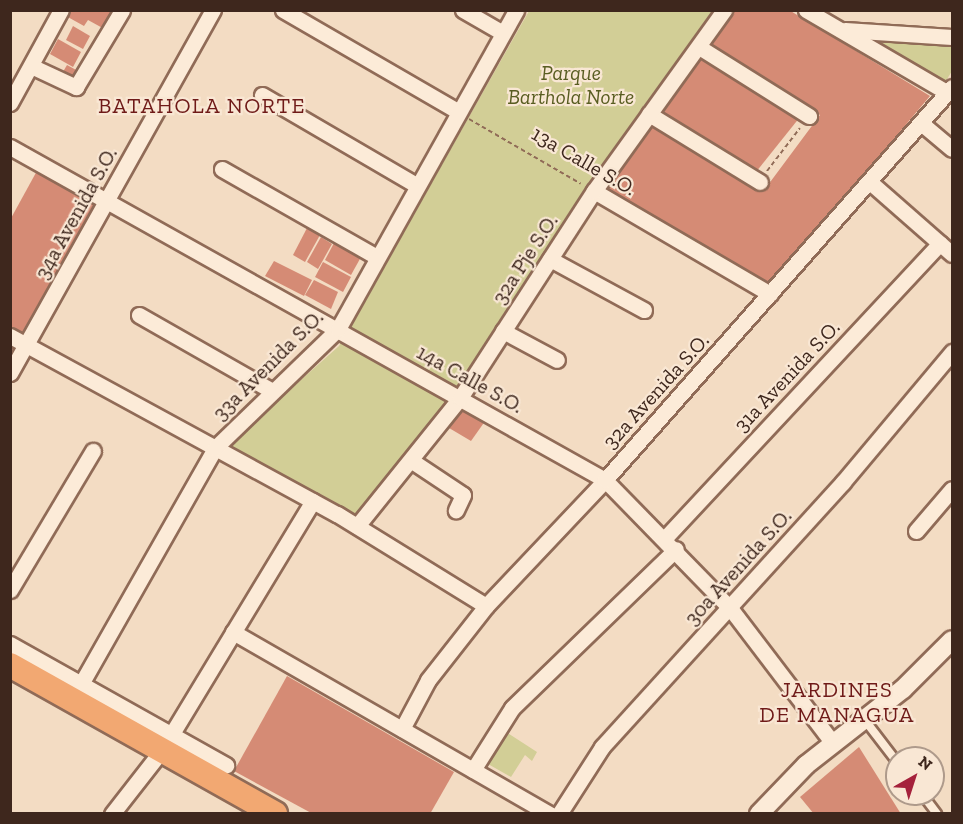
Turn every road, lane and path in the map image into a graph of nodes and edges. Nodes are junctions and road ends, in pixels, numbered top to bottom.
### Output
1 (62, 10) edge
2 (122, 10) edge
3 (213, 10) edge
4 (284, 10) edge
5 (463, 10) edge
6 (516, 10) edge
7 (724, 10) edge
8 (806, 10) edge
9 (841, 30) junction
10 (503, 33) junction
11 (952, 37) edge
12 (699, 47) junction
13 (31, 66) junction
14 (950, 90) edge
15 (262, 95) dead end
16 (10, 103) edge
17 (457, 111) junction
18 (649, 114) junction
19 (809, 116) joint
20 (921, 123) junction
21 (10, 147) edge
22 (952, 149) edge
23 (222, 169) dead end
24 (760, 182) joint
25 (870, 182) junction
26 (416, 185) junction
27 (594, 191) junction
28 (107, 200) junction
29 (940, 243) junction
30 (952, 254) edge
31 (377, 257) junction
32 (550, 259) junction
33 (770, 294) junction
34 (644, 310) dead end
35 (139, 315) dead end
36 (338, 329) junction
37 (503, 331) junction
38 (10, 336) edge
39 (26, 345) junction
40 (952, 352) edge
41 (557, 360) dead end
42 (10, 373) edge
43 (272, 391) junction
44 (460, 398) junction
45 (215, 448) junction
46 (93, 451) dead end
47 (412, 461) junction
48 (605, 480) junction
49 (952, 489) edge
50 (313, 501) junction
51 (456, 510) dead end
52 (357, 526) junction
53 (916, 531) dead end
54 (670, 544) junction
55 (10, 590) edge
56 (486, 606) junction
57 (730, 608) junction
58 (233, 632) junction
59 (952, 640) edge
60 (10, 644) edge
61 (10, 665) edge
62 (10, 680) edge
63 (81, 684) junction
64 (863, 718) junction
65 (402, 729) junction
66 (832, 742) junction
67 (885, 746) edge
68 (162, 749) junction
69 (226, 765) dead end
70 (473, 770) junction
71 (112, 813) edge
72 (246, 813) edge
73 (275, 813) edge
74 (550, 813) edge
75 (559, 813) edge
76 (759, 813) edge

1 - 13 street
2 - 13 street
3 - 28 street, 34a Avenida S.O.
4 - 17 street
5 - 10 street
6 - 10 street, 33a Avenida S.O.
7 - 12 street, 32a Pje S.O.
8 - 9 street
9 - 11 street
9 - 14 street
10 - 17 street, 33a Avenida S.O.
12 - 18 street, 32a Pje S.O.
12 - 19 street
13 - 16 street
14 - 20 street, 32a Avenida S.O.
15 - 26 street
17 - 26 street, 33a Avenida S.O.
17 - 27 path, 13a Calle S.O.
18 - 24 street
18 - 27 street, 32a Pje S.O.
19 - 24 path
20 - 22 street
20 - 25 street, 32a Avenida S.O.
21 - 28 street, 14a Calle S.O.
23 - 31 street
25 - 29 street
25 - 33 street, 32a Avenida S.O.
26 - 31 street, 33a Avenida S.O.
27 - 32 street, 32a Pje S.O.
27 - 33 street, 13a Calle S.O.
28 - 36 street, 14a Calle S.O.
28 - 39 street, 34a Avenida S.O.
29 - 30 street
29 - 54 street, 31a Avenida S.O.
31 - 36 street, 33a Avenida S.O.
32 - 34 street
32 - 37 street, 32a Pje S.O.
33 - 48 street, 32a Avenida S.O.
35 - 43 street
36 - 43 street, 33a Avenida S.O.
36 - 44 street, 14a Calle S.O.
37 - 41 street
37 - 44 street, 32a Pje S.O.
38 - 39 street
39 - 42 street, 34a Avenida S.O.
39 - 45 street
40 - 57 street, 30a Avenida S.O.
43 - 45 street, 33a Avenida S.O.
44 - 47 street, 32a Pje S.O.
44 - 48 street, 14a Calle S.O.
45 - 50 street
45 - 63 street, 33a Avenida S.O.
46 - 55 street
47 - 51 street
47 - 52 street, 32a Pje S.O.
48 - 54 street, 14a Calle S.O.
48 - 56 street, 32a Avenida S.O.
49 - 53 street
50 - 52 street
50 - 58 street
52 - 56 street
54 - 57 street, 14a Calle S.O.
54 - 70 street, 31a Avenida S.O.
56 - 65 street, 32a Avenida S.O.
57 - 66 street, 14a Calle S.O.
57 - 75 street, 30a Avenida S.O.
58 - 65 street
58 - 68 street
59 - 64 street
60 - 63 street
61 - 68 highway
62 - 68 highway
63 - 68 street
64 - 66 street
64 - 67 lane
65 - 70 street
66 - 76 street
68 - 69 street
68 - 71 street
68 - 72 highway
68 - 73 highway
70 - 74 street

